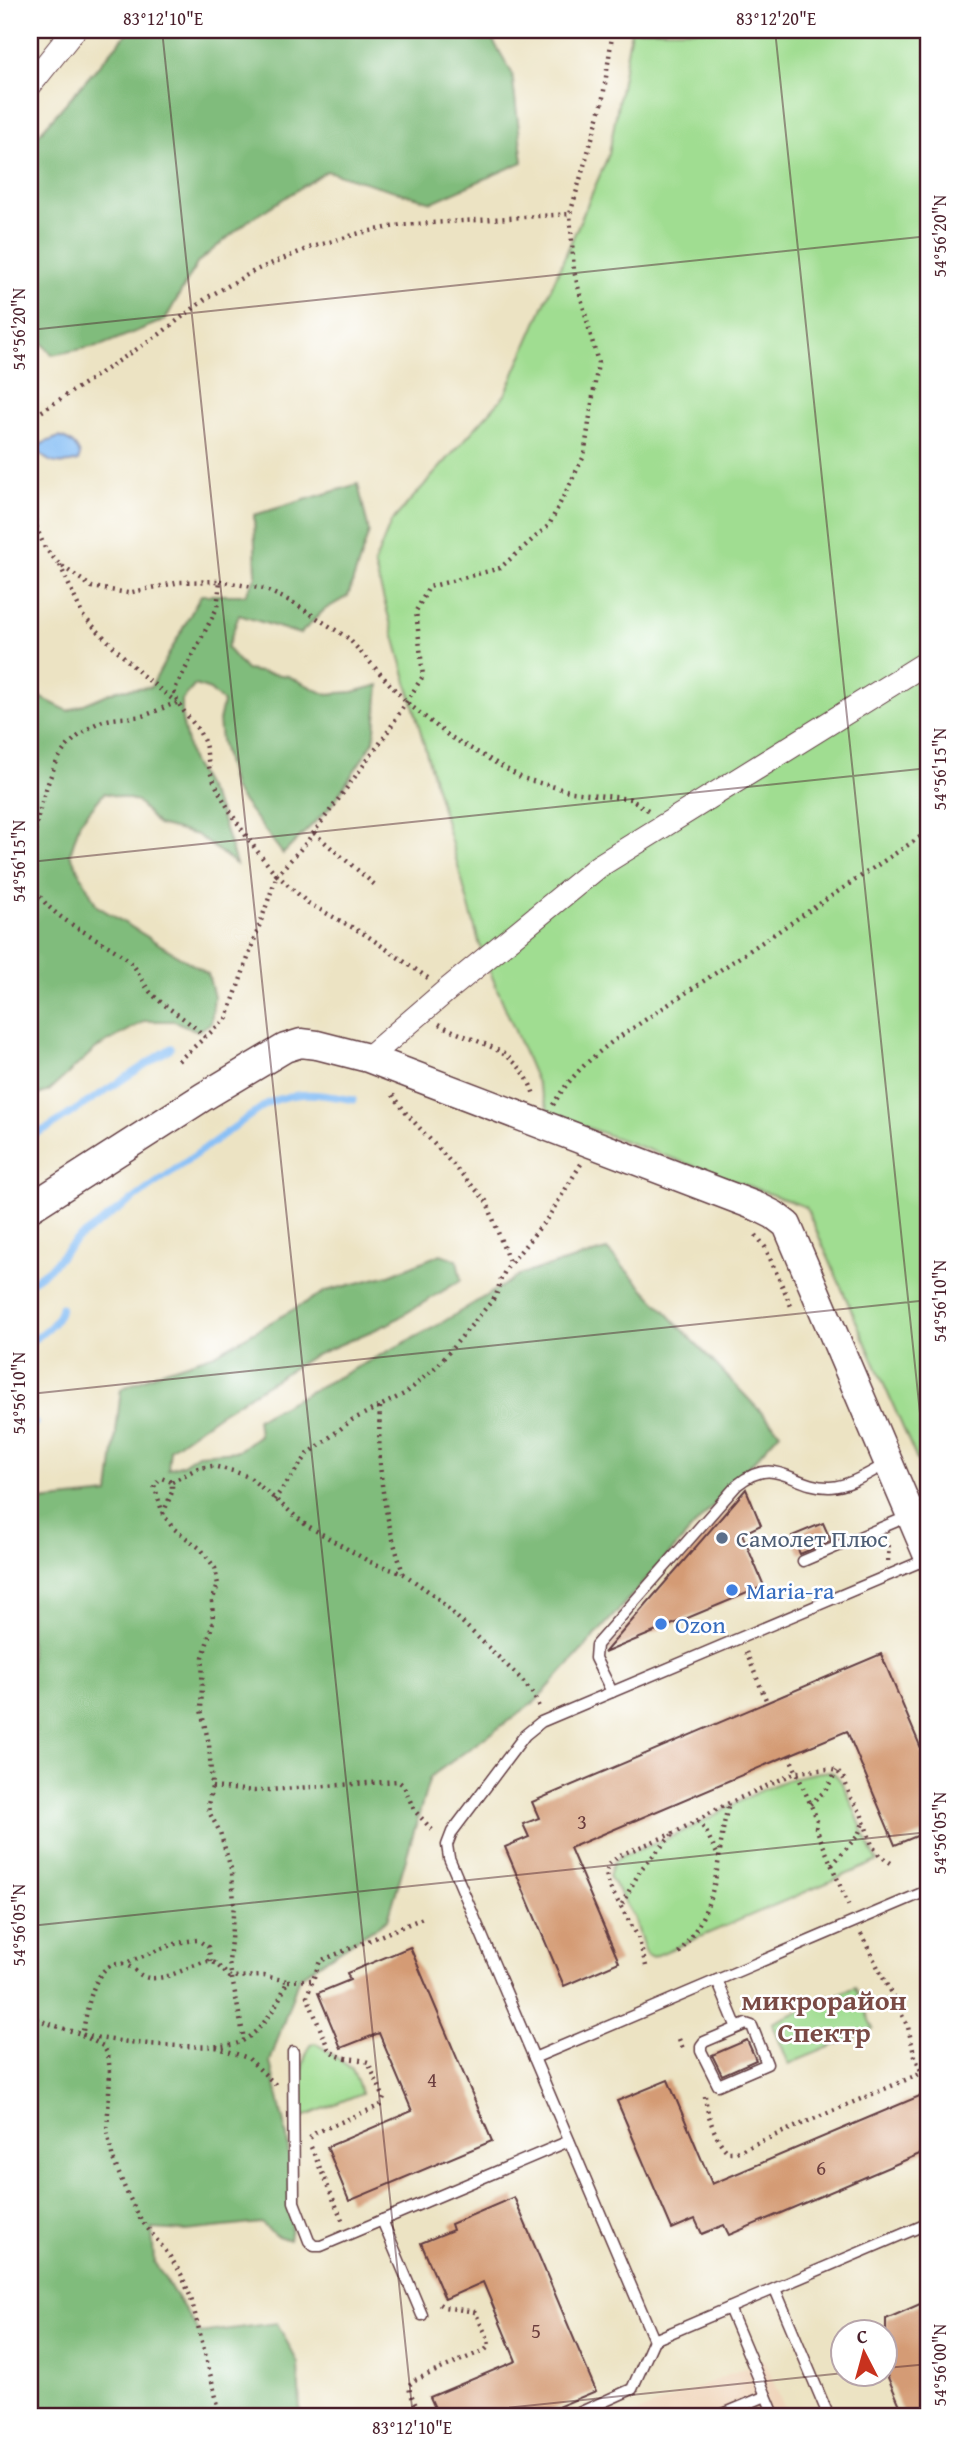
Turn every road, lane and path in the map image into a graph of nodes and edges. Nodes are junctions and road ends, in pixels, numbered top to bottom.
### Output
1 (74, 30) edge
2 (613, 30) edge
3 (30, 85) edge
4 (570, 214) junction
5 (30, 419) edge
6 (30, 499) edge
7 (59, 564) junction
8 (219, 581) junction
9 (929, 661) edge
10 (406, 702) junction
11 (177, 703) junction
12 (663, 826) junction
13 (929, 831) edge
14 (314, 833) junction
15 (31, 841) edge
16 (277, 875) junction
17 (375, 885) dead end
18 (446, 991) junction
19 (419, 1013) junction
20 (205, 1037) junction
21 (368, 1058) junction
22 (178, 1061) dead end
23 (403, 1097) dead end
24 (543, 1124) junction
25 (569, 1160) dead end
26 (30, 1208) edge
27 (748, 1228) dead end
28 (510, 1265) junction
29 (793, 1310) dead end
30 (380, 1406) junction
31 (889, 1463) junction
32 (172, 1482) junction
33 (274, 1500) junction
34 (163, 1514) junction
35 (901, 1520) junction
36 (929, 1558) edge
37 (803, 1561) dead end
38 (404, 1574) junction
39 (888, 1576) junction
40 (740, 1638) junction
41 (612, 1692) junction
42 (767, 1702) dead end
43 (545, 1720) junction
44 (837, 1771) junction
45 (212, 1787) junction
46 (730, 1802) junction
47 (810, 1804) dead end
48 (864, 1820) junction
49 (698, 1821) junction
50 (674, 1833) junction
51 (447, 1845) junction
52 (719, 1857) junction
53 (891, 1863) dead end
54 (831, 1865) dead end
55 (929, 1890) edge
56 (621, 1905) junction
57 (423, 1917) dead end
58 (923, 1936) dead end
59 (679, 1953) dead end
60 (211, 1961) junction
61 (121, 1964) junction
62 (646, 1966) dead end
63 (929, 1972) edge
64 (230, 1976) junction
65 (313, 1980) junction
66 (717, 1980) junction
67 (287, 1981) junction
68 (30, 2017) edge
69 (737, 2028) junction
70 (82, 2035) junction
71 (244, 2039) junction
72 (679, 2039) dead end
73 (214, 2046) junction
74 (293, 2052) dead end
75 (534, 2058) junction
76 (687, 2060) dead end
77 (929, 2070) edge
78 (705, 2094) dead end
79 (293, 2095) junction
80 (569, 2141) junction
81 (382, 2220) junction
82 (929, 2223) edge
83 (349, 2235) junction
84 (775, 2289) junction
85 (729, 2308) junction
86 (422, 2315) dead end
87 (654, 2340) junction
88 (766, 2396) junction
89 (221, 2417) edge
90 (569, 2417) edge
91 (716, 2417) edge
92 (775, 2417) edge
93 (830, 2417) edge

1 - 3 street
2 - 4 path
4 - 5 path
4 - 10 path
6 - 7 path
7 - 8 path
7 - 11 path
8 - 10 path
8 - 11 path
9 - 12 street
10 - 12 path
10 - 14 path
11 - 15 path
11 - 16 path
12 - 18 street
13 - 24 path
14 - 16 path
14 - 17 path
15 - 20 path
16 - 18 path
16 - 20 path
18 - 19 street
19 - 21 street
19 - 24 path
20 - 22 path
21 - 24 street
21 - 26 street
23 - 28 path
24 - 31 street
25 - 28 path
27 - 29 path
28 - 30 path
30 - 33 path
30 - 38 path
31 - 35 street
31 - 41 lane
32 - 33 path
32 - 34 path
32 - 34 path
33 - 38 path
34 - 45 path
35 - 36 street
35 - 37 lane
35 - 39 path
36 - 39 lane
38 - 43 path
39 - 40 lane
40 - 41 lane
40 - 42 path
41 - 43 lane
43 - 51 lane
44 - 46 path
44 - 47 path
44 - 48 path
45 - 51 path
45 - 64 path
46 - 49 path
46 - 52 path
48 - 53 path
48 - 54 path
49 - 50 path
49 - 52 path
50 - 56 path
50 - 56 path
51 - 75 lane
52 - 59 path
55 - 66 lane
56 - 62 path
57 - 65 path
58 - 63 path
60 - 61 path
60 - 61 path
60 - 64 path
61 - 70 path
64 - 67 path
64 - 71 path
65 - 67 path
65 - 83 path
66 - 69 lane
66 - 75 lane
67 - 71 path
68 - 70 path
69 - 69 lane
70 - 73 path
70 - 89 path
71 - 73 path
72 - 76 path
73 - 79 path
74 - 79 lane
75 - 80 lane
77 - 78 path
79 - 83 lane
80 - 81 lane
80 - 87 lane
81 - 83 lane
81 - 86 lane
82 - 84 lane
84 - 85 lane
84 - 93 lane
85 - 87 lane
85 - 88 lane
87 - 90 lane
88 - 91 lane
88 - 92 lane

